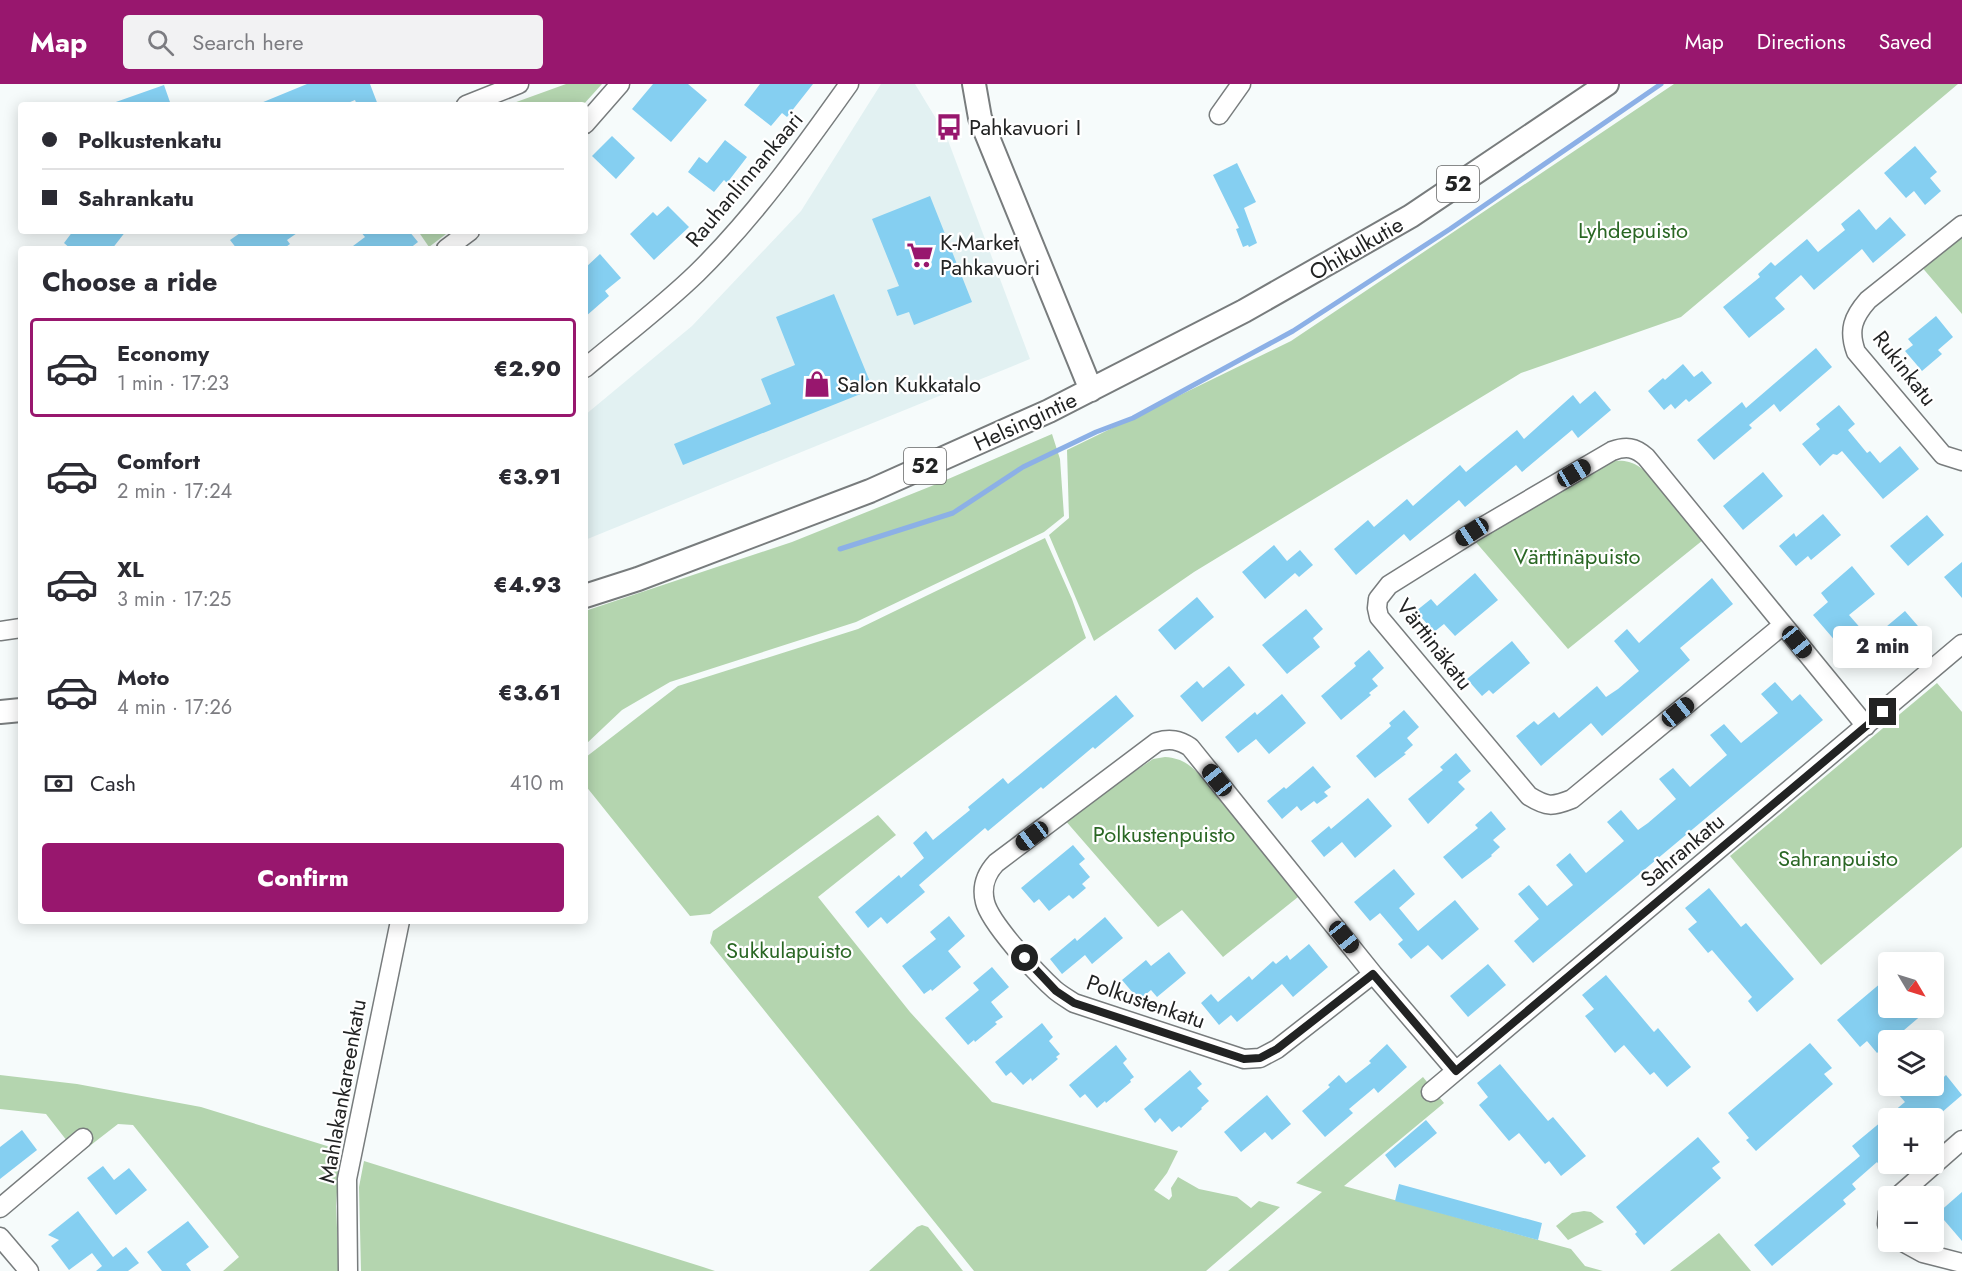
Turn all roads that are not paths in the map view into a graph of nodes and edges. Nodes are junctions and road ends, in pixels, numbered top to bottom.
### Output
1 (519, 84) edge
2 (620, 84) edge
3 (849, 84) edge
4 (974, 84) edge
5 (1241, 84) edge
6 (1607, 84) edge
7 (474, 102) edge
8 (1219, 115) dead end
9 (588, 121) edge
10 (1962, 225) edge
11 (466, 234) edge
12 (450, 246) edge
13 (588, 365) edge
14 (1091, 390) junction
15 (1962, 461) edge
16 (588, 595) edge
17 (1783, 626) junction
18 (18, 629) edge
19 (0, 632) edge
20 (1962, 644) edge
21 (18, 710) edge
22 (0, 712) edge
23 (1866, 726) junction
24 (399, 924) edge
25 (1373, 974) junction
26 (1456, 1071) junction
27 (1431, 1092) dead end
28 (83, 1138) dead end
29 (1962, 1140) edge
30 (1910, 1186) edge
31 (0, 1208) edge
32 (0, 1237) edge
33 (1921, 1252) edge
34 (1962, 1263) edge
35 (29, 1271) edge
36 (348, 1271) edge

1 - 7 street
2 - 9 street
3 - 13 street, Rauhanlinnankaari
4 - 14 main road, Helsingintie
5 - 8 street
6 - 14 main road, Ohikulkutie / 52
10 - 15 street, Rukinkatu
11 - 12 street
14 - 16 main road, Helsingintie / 52
17 - 17 street, Värttinäkatu
17 - 23 street, Värttinäkatu
18 - 19 street
20 - 23 street, Sahrankatu
21 - 22 main road
23 - 26 street, Sahrankatu
24 - 36 street, Mahlakankareenkatu
25 - 25 street, Polkustenkatu
25 - 26 street, Polkustenkatu
26 - 27 street, Sahrankatu
28 - 31 street
29 - 30 street
32 - 35 street
33 - 34 street

